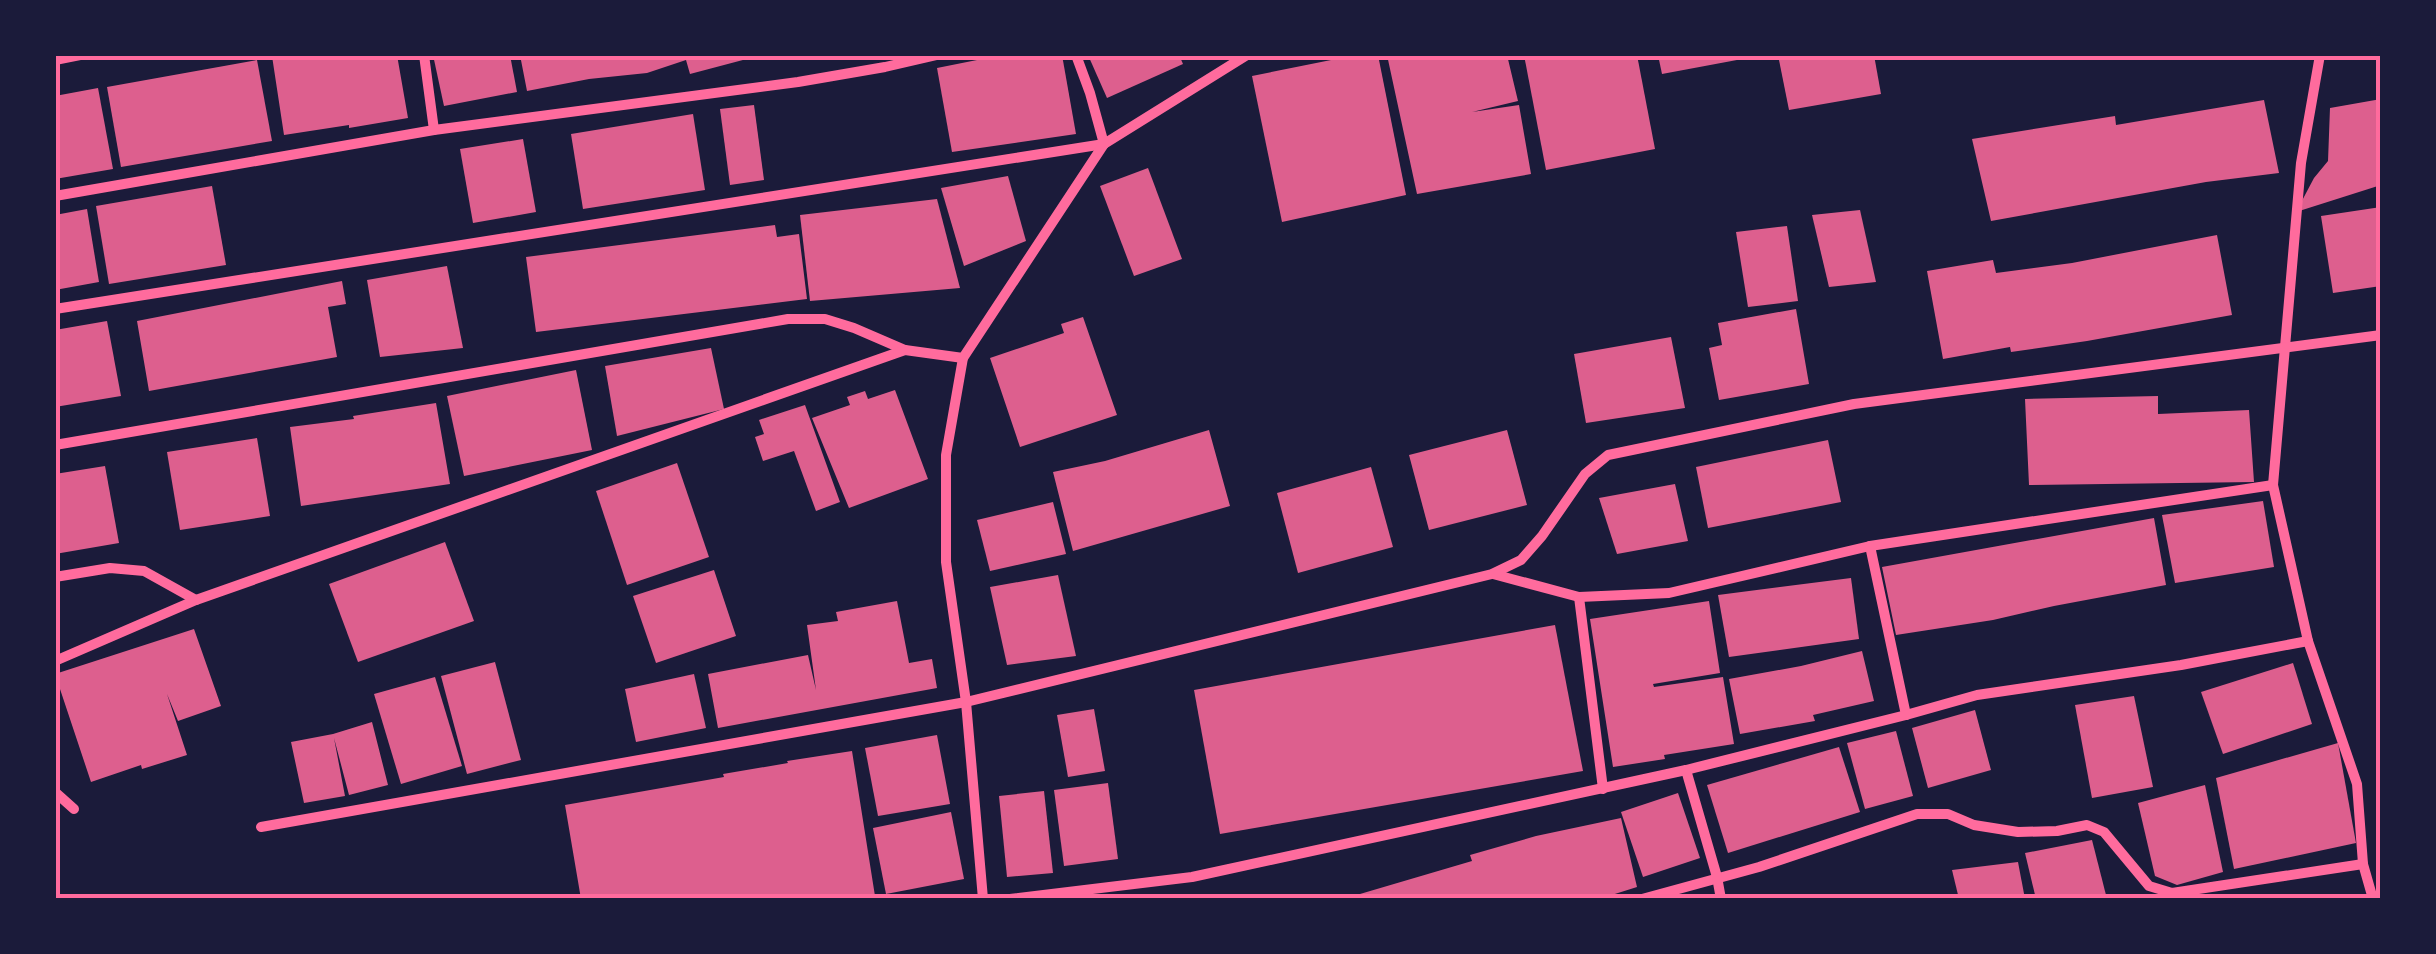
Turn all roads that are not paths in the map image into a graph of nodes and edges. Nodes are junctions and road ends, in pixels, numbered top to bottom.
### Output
1 (80, 55) edge
2 (424, 55) edge
3 (936, 55) edge
4 (1076, 55) edge
5 (1248, 55) edge
6 (2320, 55) edge
7 (55, 60) edge
8 (434, 130) junction
9 (1104, 144) junction
10 (55, 196) edge
11 (55, 309) edge
12 (2381, 335) edge
13 (2285, 348) junction
14 (906, 350) junction
15 (963, 358) junction
16 (55, 444) edge
17 (2273, 485) junction
18 (1870, 546) junction
19 (1492, 574) junction
20 (55, 577) edge
21 (1579, 597) junction
22 (196, 600) junction
23 (2308, 640) junction
24 (55, 661) edge
25 (966, 702) junction
26 (1906, 716) junction
27 (1686, 770) junction
28 (1603, 789) junction
29 (55, 792) edge
30 (74, 809) dead end
31 (260, 826) dead end
32 (2364, 864) junction
33 (1717, 877) junction
34 (983, 899) edge
35 (1010, 899) edge
36 (1642, 899) edge
37 (1721, 899) edge
38 (2373, 899) edge

1 - 7 street
2 - 8 street
3 - 8 street
4 - 9 street
5 - 9 street
6 - 13 street
8 - 10 street
9 - 11 street
9 - 15 street
12 - 13 street
13 - 17 street
13 - 19 street
14 - 15 street
14 - 16 street
14 - 22 street
15 - 25 street
17 - 18 street
17 - 23 street
18 - 21 street
18 - 26 street
19 - 21 street
19 - 25 street
20 - 22 street
21 - 28 street
22 - 24 street
23 - 26 street
23 - 32 street
25 - 31 street
25 - 34 street
26 - 27 street
27 - 28 street
27 - 33 street
28 - 35 street
29 - 30 street
32 - 33 street
32 - 38 street
33 - 36 street
33 - 37 street

